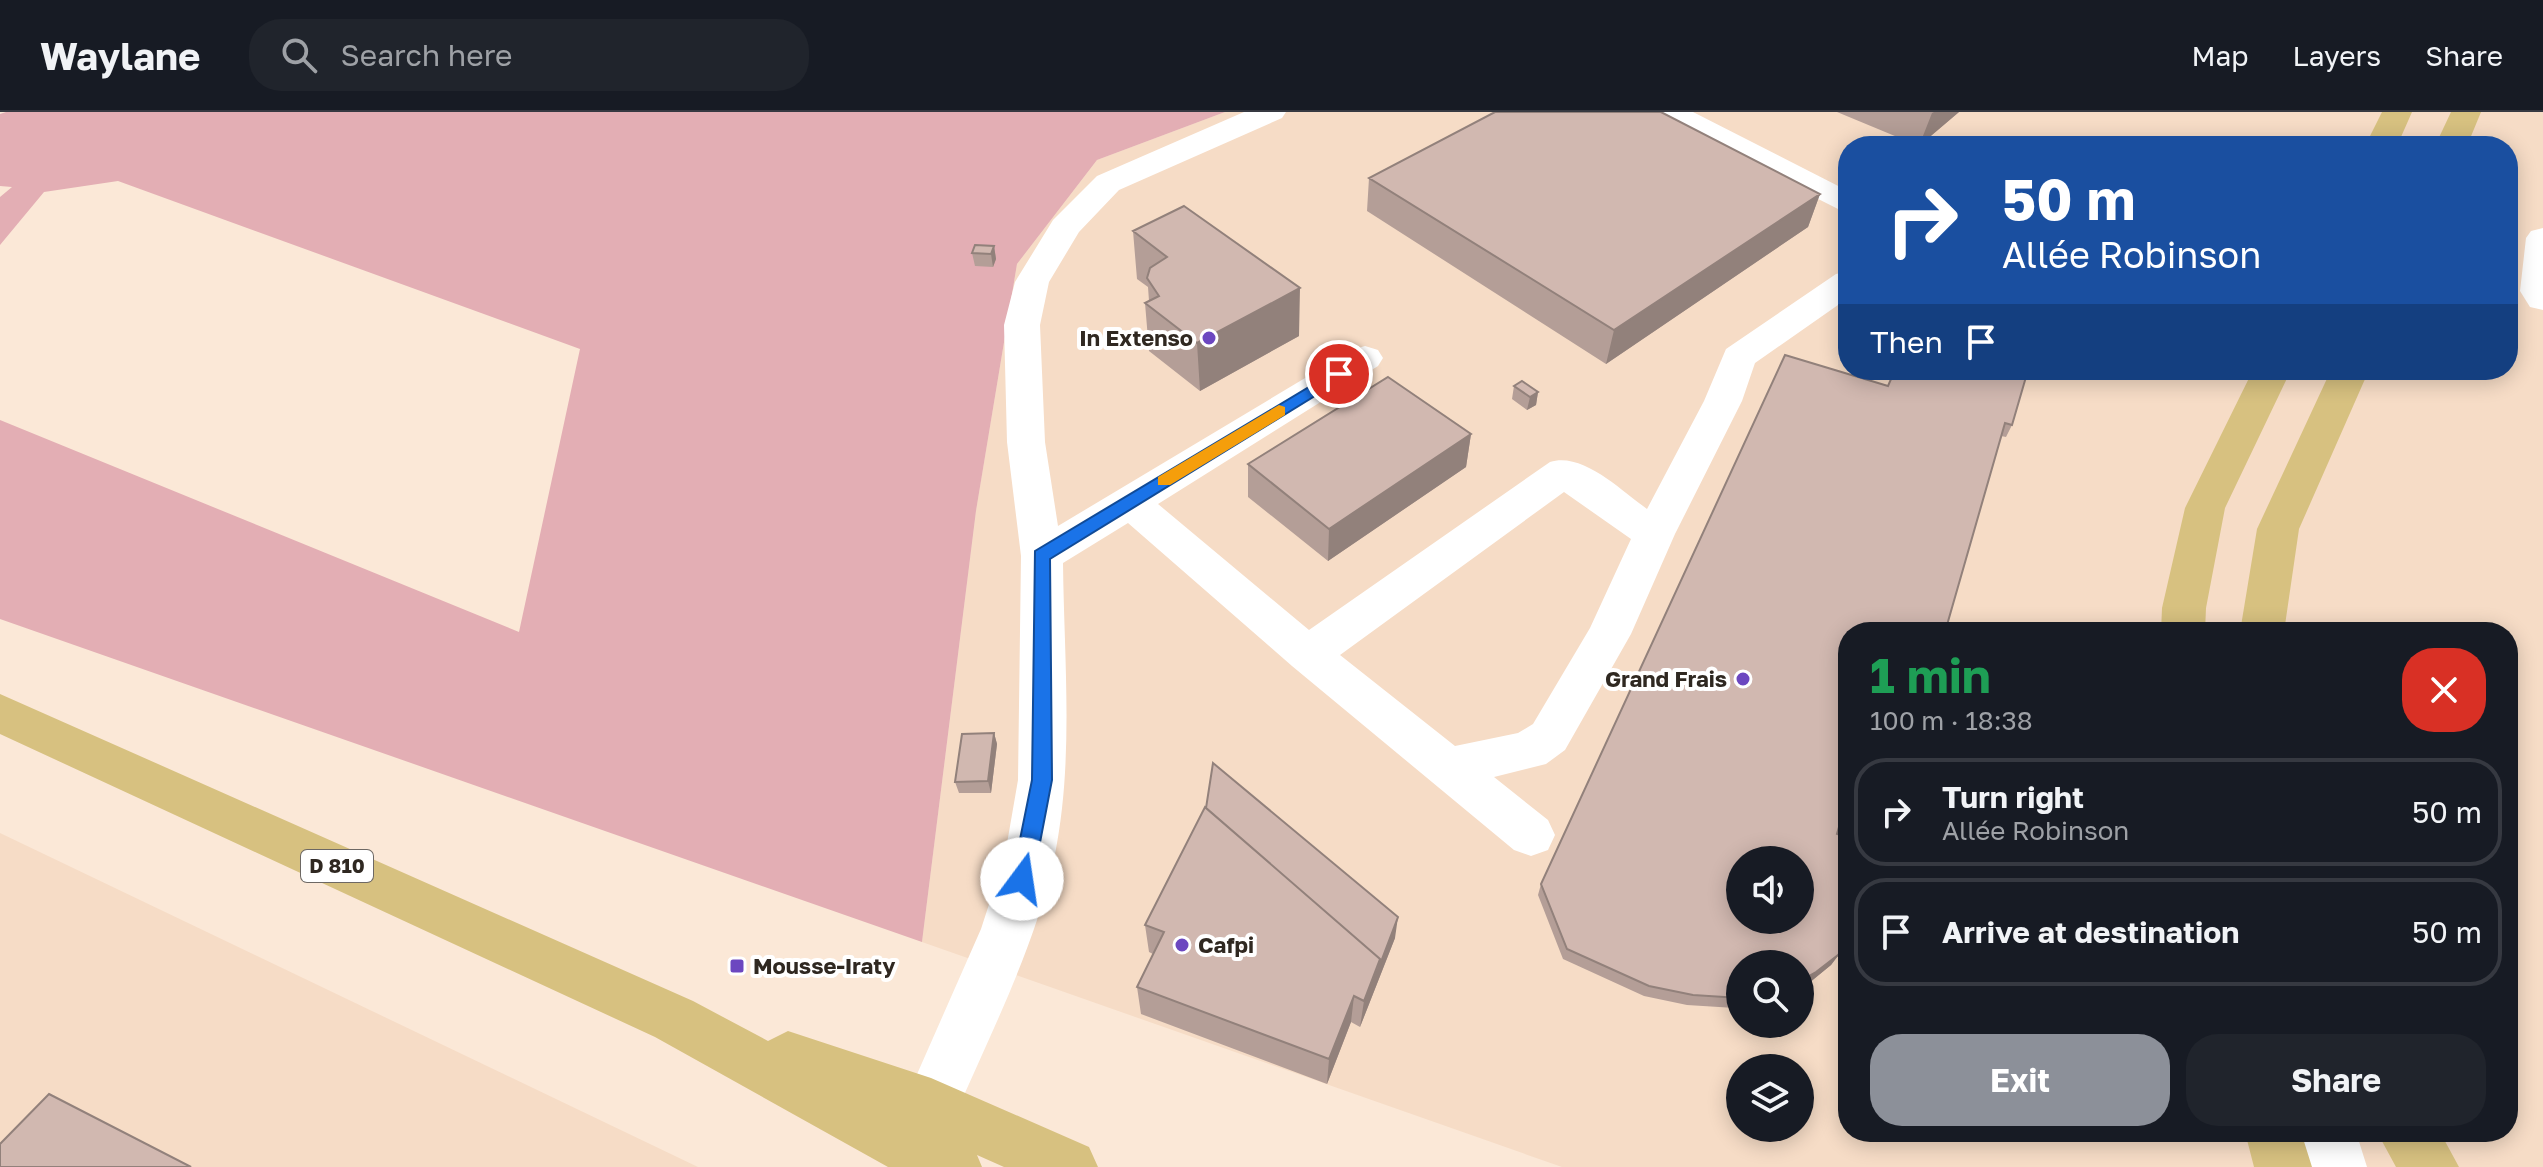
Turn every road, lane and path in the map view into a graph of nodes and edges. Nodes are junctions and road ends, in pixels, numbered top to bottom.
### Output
1 (1271, 112) edge
2 (1669, 112) edge
3 (2397, 112) edge
4 (2466, 112) edge
5 (2386, 136) edge
6 (2455, 136) edge
7 (1838, 199) edge
8 (2543, 238) edge
9 (1838, 289) edge
10 (2543, 299) edge
11 (1365, 358) dead end
12 (2267, 380) edge
13 (2345, 380) edge
14 (1130, 502) junction
15 (1654, 534) junction
16 (1042, 556) junction
17 (2183, 622) edge
18 (2264, 622) edge
19 (1308, 654) junction
20 (0, 713) edge
21 (1450, 767) junction
22 (1531, 835) dead end
23 (674, 1019) junction
24 (931, 1106) junction
25 (2276, 1142) edge
26 (2331, 1142) edge
27 (2412, 1142) edge
28 (953, 1167) edge
29 (1069, 1167) edge
30 (2283, 1167) edge
31 (2338, 1167) edge
32 (2430, 1167) edge

1 - 16 street
2 - 7 street
3 - 5 main road
4 - 6 main road
8 - 10 street
9 - 15 street
11 - 14 street
12 - 17 main road
13 - 18 main road
14 - 16 street
14 - 19 street
15 - 19 street
15 - 21 street
16 - 24 street
19 - 21 street
20 - 23 main road, D 810
21 - 22 street
23 - 24 main road, D 810
23 - 28 main road, D 810
24 - 29 main road, D 810
25 - 30 main road
26 - 31 street
27 - 32 main road

